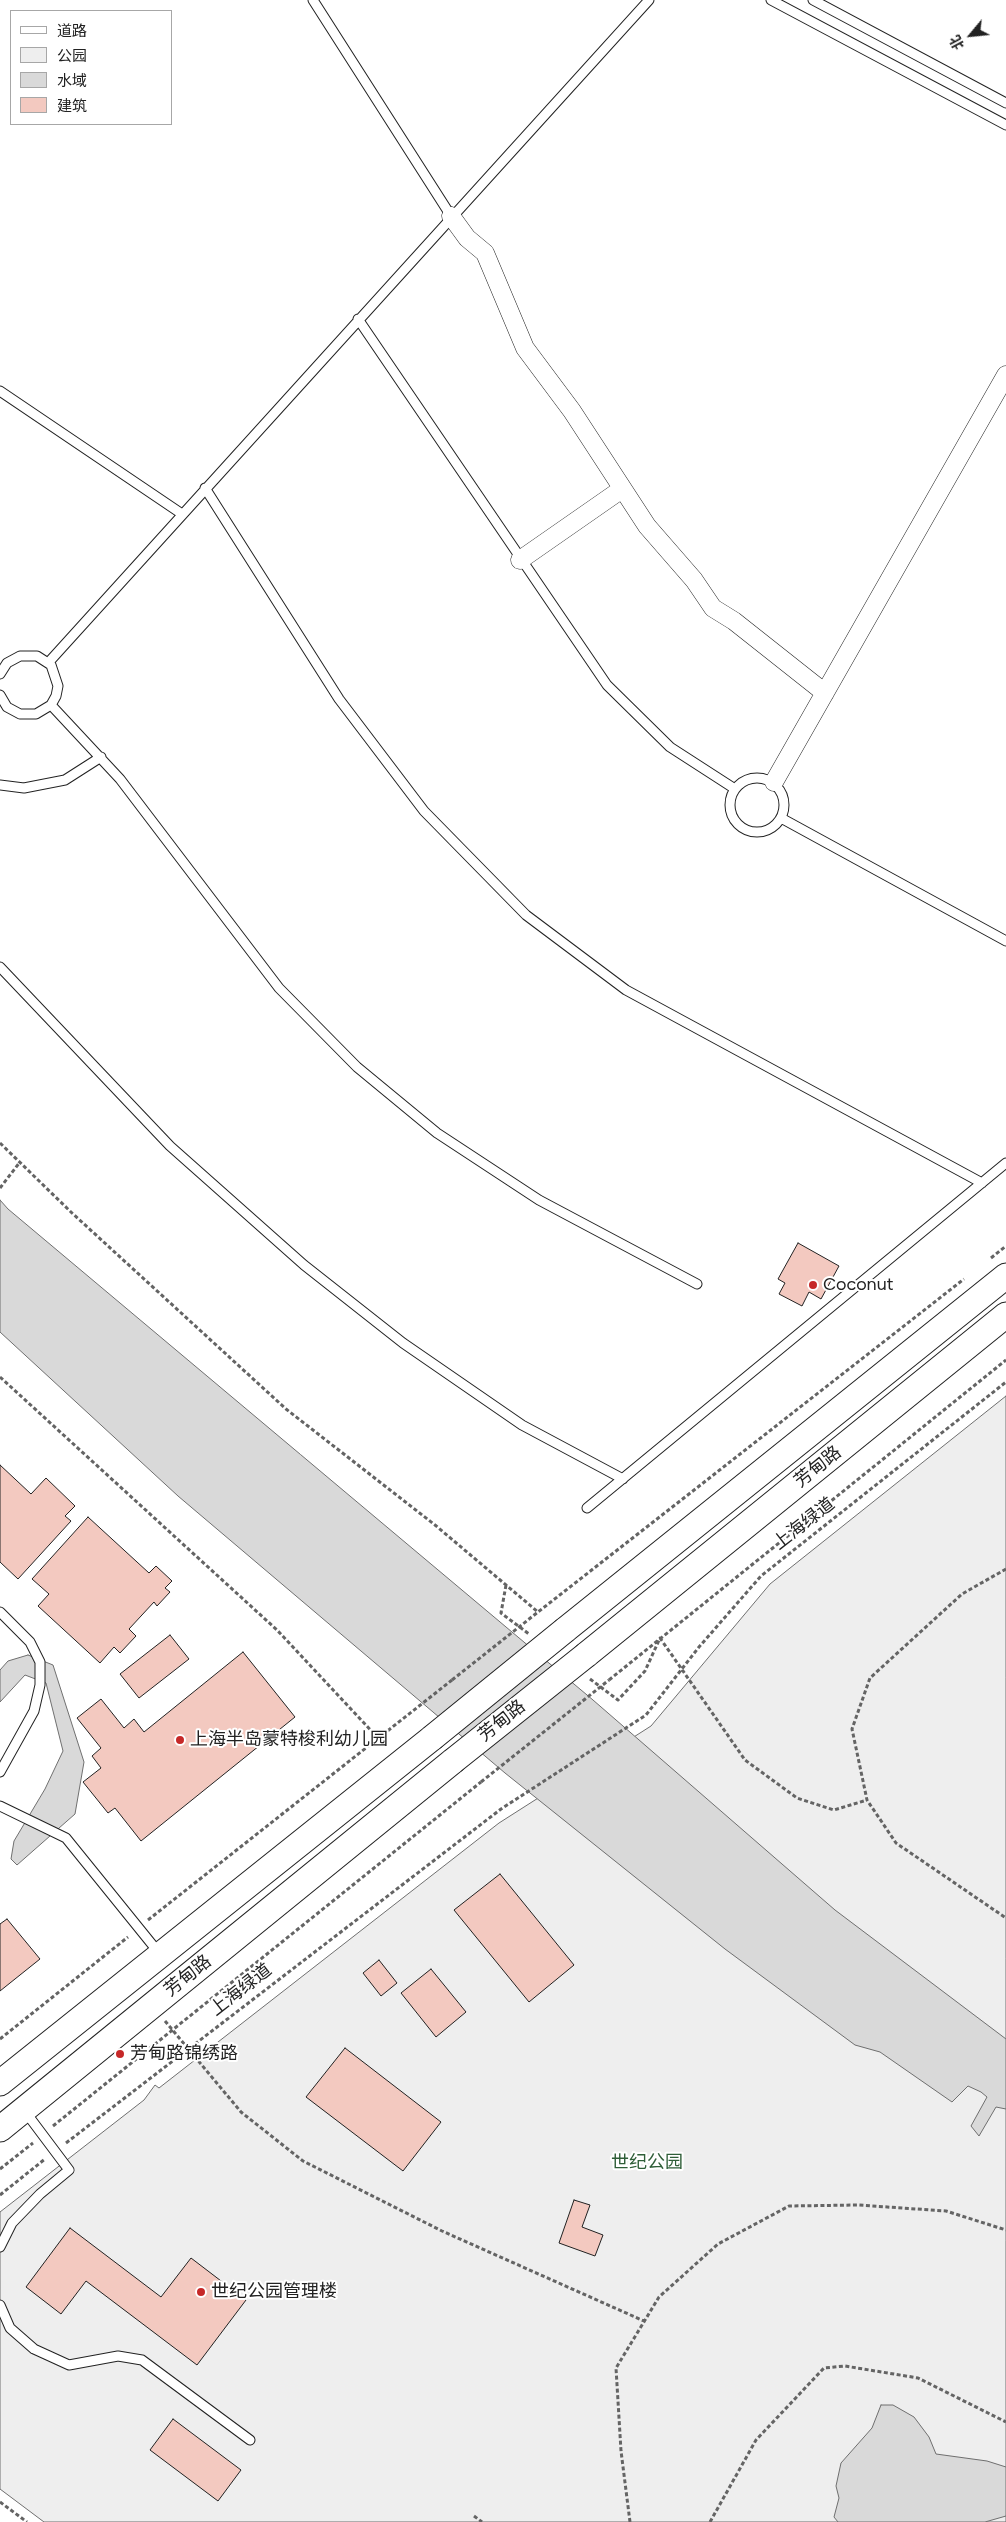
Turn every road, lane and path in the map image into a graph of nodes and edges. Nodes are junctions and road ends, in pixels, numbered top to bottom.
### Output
1 (313, 0) edge
2 (649, 0) edge
3 (771, 0) edge
4 (813, 0) edge
5 (1006, 103) edge
6 (1006, 125) edge
7 (451, 216) junction
8 (358, 319) junction
9 (1006, 375) edge
10 (0, 391) edge
11 (205, 488) junction
12 (622, 488) junction
13 (182, 514) junction
14 (520, 560) junction
15 (3, 660) edge
16 (48, 663) junction
17 (0, 674) edge
18 (825, 693) junction
19 (0, 695) edge
20 (50, 706) junction
21 (101, 757) junction
22 (774, 782) junction
23 (0, 785) edge
24 (735, 788) junction
25 (781, 818) junction
26 (1006, 941) edge
27 (0, 967) edge
28 (0, 1143) edge
29 (20, 1162) junction
30 (1006, 1163) edge
31 (982, 1183) junction
32 (1, 1186) edge
33 (1006, 1246) edge
34 (998, 1267) edge
35 (967, 1276) dead end
36 (696, 1284) dead end
37 (1006, 1315) edge
38 (1006, 1360) edge
39 (0, 1377) edge
40 (1006, 1382) edge
41 (623, 1479) junction
42 (587, 1508) dead end
43 (1006, 1569) edge
44 (0, 1612) edge
45 (538, 1612) junction
46 (660, 1638) junction
47 (683, 1668) junction
48 (378, 1738) junction
49 (0, 1772) edge
50 (867, 1800) junction
51 (0, 1806) edge
52 (1006, 1918) edge
53 (139, 1928) junction
54 (160, 1955) junction
55 (152, 2005) junction
56 (172, 2030) junction
57 (0, 2038) edge
58 (187, 2049) junction
59 (0, 2083) edge
60 (24, 2110) junction
61 (0, 2129) edge
62 (42, 2135) junction
63 (54, 2152) junction
64 (0, 2169) edge
65 (0, 2195) edge
66 (1006, 2230) edge
67 (0, 2247) edge
68 (0, 2305) edge
69 (644, 2321) junction
70 (1006, 2422) edge
71 (250, 2440) dead end
72 (0, 2502) edge
73 (474, 2516) dead end
74 (27, 2522) edge
75 (482, 2522) edge
76 (630, 2522) edge
77 (710, 2522) edge

1 - 7 lane
2 - 7 lane
3 - 6 lane
4 - 5 lane
7 - 8 lane
7 - 12 street
8 - 11 lane
8 - 14 lane
9 - 18 street
10 - 13 lane
11 - 13 lane
11 - 31 lane
12 - 14 street
12 - 18 street
13 - 16 lane
14 - 24 lane
15 - 16 lane
15 - 17 lane
16 - 20 lane
18 - 22 street
19 - 20 lane
20 - 21 lane
21 - 23 lane
21 - 36 lane
22 - 24 lane
22 - 25 lane
24 - 25 lane
25 - 26 lane
27 - 41 lane
28 - 29 path
29 - 32 path
29 - 45 path
30 - 31 lane
31 - 41 lane
33 - 34 path
34 - 54 main road, 芳甸路, bridge
35 - 45 path
37 - 55 main road, 芳甸路, bridge
38 - 46 path
39 - 48 path
40 - 47 path, 上海绿道
41 - 42 lane
43 - 50 path
44 - 49 lane
45 - 48 path, bridge
46 - 47 path
46 - 56 path, bridge
47 - 50 path
47 - 58 path, 上海绿道
48 - 53 path
50 - 52 path
51 - 53 lane
53 - 54 lane
53 - 57 path
54 - 59 main road, 芳甸路
55 - 56 path
55 - 60 main road, 芳甸路
56 - 58 path
56 - 62 path
58 - 63 path, 上海绿道
58 - 69 path
60 - 61 main road, 芳甸路
60 - 62 lane
62 - 63 lane
62 - 64 path
63 - 65 path, 上海绿道
63 - 67 lane
66 - 69 path
68 - 71 lane
69 - 76 path
70 - 77 path
72 - 74 path
73 - 75 path

